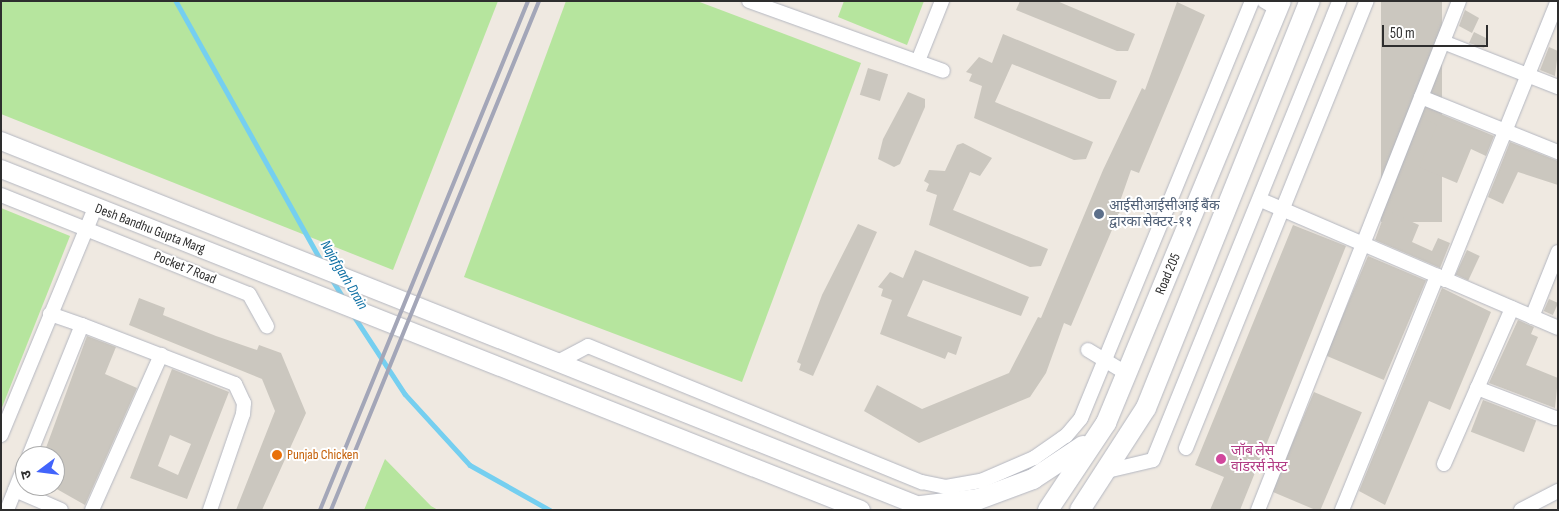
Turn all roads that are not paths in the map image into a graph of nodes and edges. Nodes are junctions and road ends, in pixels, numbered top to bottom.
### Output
1 (749, 1) edge
2 (942, 1) edge
3 (1252, 1) edge
4 (1310, 1) edge
5 (1339, 1) edge
6 (1366, 1) edge
7 (1459, 1) edge
8 (1558, 1) edge
9 (1275, 4) edge
10 (1442, 42) junction
11 (918, 61) junction
12 (943, 71) dead end
13 (1528, 76) junction
14 (1558, 87) edge
15 (1421, 97) junction
16 (1505, 131) junction
17 (1, 141) edge
18 (1558, 152) edge
19 (1, 169) edge
20 (1, 194) edge
21 (1261, 200) junction
22 (95, 208) junction
23 (1282, 210) junction
24 (86, 227) junction
25 (1362, 244) junction
26 (1558, 252) edge
27 (1441, 278) junction
28 (1512, 308) junction
29 (50, 314) junction
30 (1532, 317) junction
31 (82, 326) junction
32 (267, 326) dead end
33 (1558, 328) edge
34 (1088, 350) dead end
35 (161, 355) junction
36 (1107, 360) junction
37 (556, 363) junction
38 (1126, 373) junction
39 (1477, 388) junction
40 (1555, 418) dead end
41 (1106, 423) junction
42 (1, 435) edge
43 (33, 446) edge
44 (1186, 448) dead end
45 (1444, 464) dead end
46 (1107, 471) junction
47 (15, 490) edge
48 (1558, 491) edge
49 (29, 496) edge
50 (1093, 500) edge
51 (1531, 507) edge
52 (925, 508) edge
53 (7, 510) edge
54 (61, 510) edge
55 (92, 510) edge
56 (210, 510) edge
57 (861, 510) edge
58 (1048, 510) edge
59 (1080, 510) edge
60 (1258, 510) edge
61 (1342, 510) edge

1 - 11 street
2 - 11 street
3 - 36 street
4 - 46 main road, Road 205
5 - 21 street
6 - 23 street
7 - 10 street
8 - 13 street
9 - 38 main road, Road 205
10 - 13 street
10 - 15 street
11 - 12 street
13 - 14 street
13 - 16 street
15 - 16 street
15 - 25 street
16 - 18 street
16 - 27 street
17 - 37 street, Desh Bandhu Gupta Marg
19 - 22 street, Desh Bandhu Gupta Marg
20 - 24 street, Pocket 7 Road
21 - 23 street
21 - 46 street
22 - 24 street
22 - 57 street, Desh Bandhu Gupta Marg
23 - 25 street
23 - 44 street
24 - 29 street
24 - 32 street, Pocket 7 Road
25 - 27 street
25 - 60 street
26 - 30 street
27 - 28 street
27 - 61 street
28 - 30 street
28 - 39 street
29 - 31 street
29 - 42 street
30 - 33 street
31 - 35 street
31 - 43 street
34 - 36 street
35 - 55 street
35 - 56 street
36 - 37 street
36 - 38 street
37 - 52 street, Desh Bandhu Gupta Marg
38 - 41 main road, Road 205
39 - 40 street
39 - 45 street
41 - 52 main road
41 - 58 main road, Road 205
46 - 50 main road, Road 205
47 - 53 street
48 - 51 street
49 - 54 street
50 - 59 main road, Road 205

